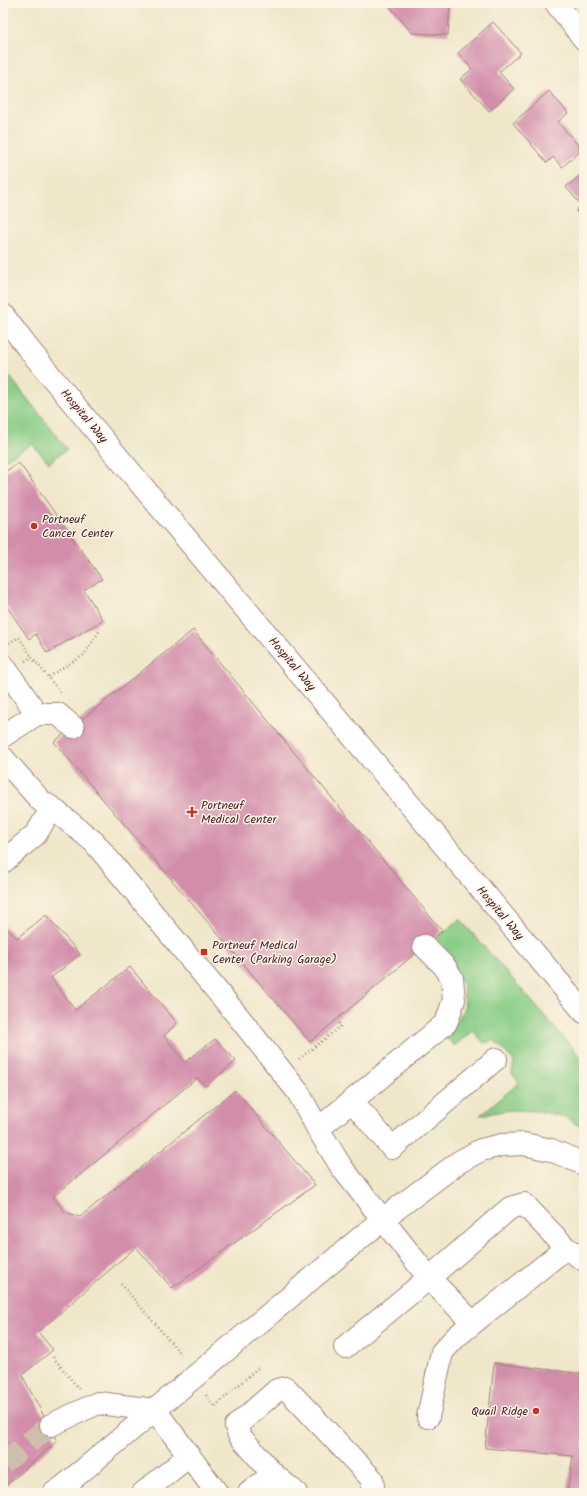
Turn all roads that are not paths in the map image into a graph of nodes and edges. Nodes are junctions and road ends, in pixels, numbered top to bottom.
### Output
1 (556, 3) edge
2 (584, 39) edge
3 (3, 315) edge
4 (3, 665) edge
5 (37, 714) junction
6 (73, 727) dead end
7 (3, 736) edge
8 (3, 758) edge
9 (52, 808) junction
10 (3, 862) edge
11 (424, 946) dead end
12 (584, 1012) edge
13 (496, 1059) dead end
14 (358, 1096) junction
15 (318, 1128) junction
16 (584, 1164) edge
17 (383, 1219) junction
18 (566, 1248) junction
19 (584, 1260) edge
20 (429, 1278) junction
21 (473, 1323) junction
22 (345, 1347) dead end
23 (155, 1410) junction
24 (428, 1418) dead end
25 (51, 1425) tunnel mouth
26 (189, 1456) junction
27 (273, 1474) junction
28 (54, 1493) edge
29 (143, 1493) edge
30 (217, 1493) edge
31 (249, 1493) edge
32 (296, 1493) edge
33 (371, 1493) edge

1 - 2 street
3 - 12 street, Hospital Way
4 - 5 street
5 - 6 street
5 - 7 street
8 - 9 street
9 - 10 street
9 - 15 street
11 - 14 street
13 - 14 street
14 - 15 street
15 - 17 street
16 - 17 street
17 - 20 street
17 - 23 street
18 - 19 street
18 - 20 street
18 - 21 street
20 - 21 street
20 - 22 street
21 - 24 street
23 - 25 street
23 - 26 street
23 - 28 street
26 - 29 street
26 - 30 street
27 - 31 street
27 - 32 street
27 - 33 street

